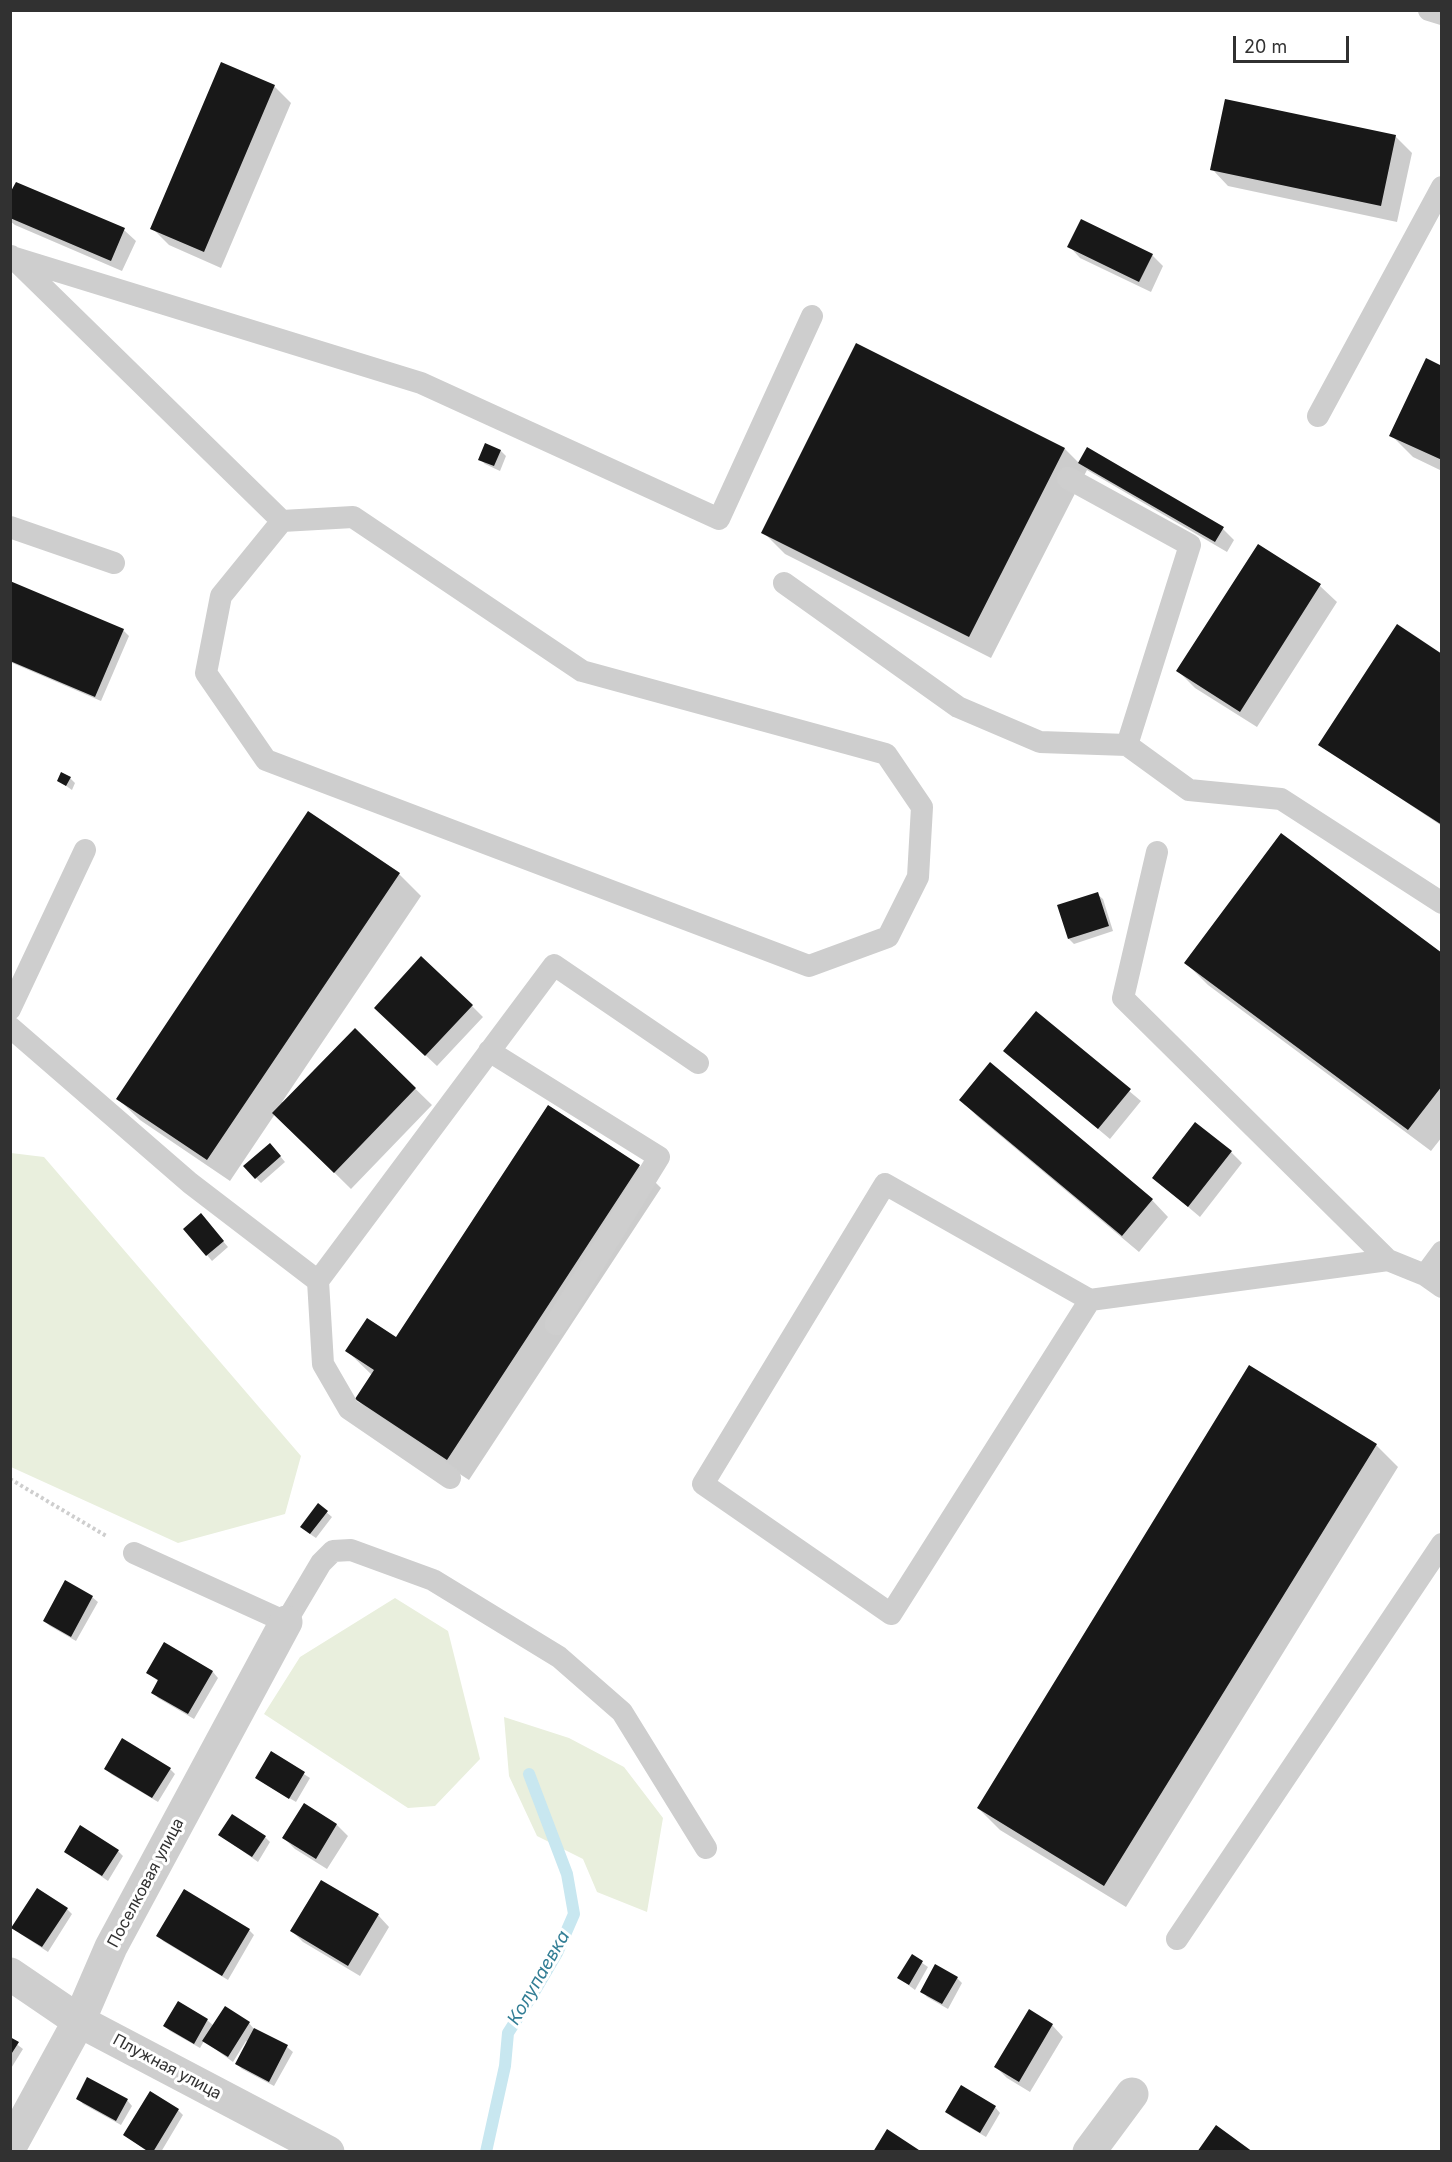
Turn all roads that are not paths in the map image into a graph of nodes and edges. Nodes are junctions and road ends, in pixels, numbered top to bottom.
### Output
1 (1429, 10) edge
2 (1442, 14) edge
3 (1442, 188) edge
4 (11, 256) edge
5 (812, 315) dead end
6 (1318, 416) dead end
7 (1068, 478) dead end
8 (282, 521) junction
9 (10, 527) edge
10 (114, 563) dead end
11 (784, 583) dead end
12 (1127, 745) junction
13 (85, 850) dead end
14 (1156, 852) dead end
15 (1442, 903) edge
16 (10, 1009) edge
17 (10, 1027) edge
18 (489, 1051) junction
19 (698, 1063) dead end
20 (1442, 1252) edge
21 (1388, 1260) junction
22 (318, 1281) junction
23 (1433, 1281) edge
24 (1090, 1300) junction
25 (556, 1324) dead end
26 (450, 1478) dead end
27 (1442, 1544) edge
28 (134, 1553) road end
29 (286, 1622) junction
30 (706, 1848) dead end
31 (1177, 1939) dead end
32 (10, 1974) edge
33 (79, 2021) junction
34 (1132, 2094) dead end
35 (10, 2147) edge
36 (328, 2151) edge
37 (1089, 2151) edge

1 - 2 lane
3 - 6 lane
4 - 5 lane
4 - 8 lane
7 - 12 lane
8 - 8 lane
9 - 10 lane
11 - 12 lane
12 - 15 lane
13 - 16 lane
14 - 21 lane
17 - 22 lane
18 - 19 lane
18 - 22 lane
18 - 25 lane
20 - 23 lane
21 - 23 lane
21 - 24 lane
22 - 26 lane
24 - 24 lane
27 - 31 lane
28 - 29 lane
29 - 30 lane
29 - 33 street, Поселковая улица
32 - 33 street, Плужная улица
33 - 35 street, Поселковая улица
33 - 36 street, Плужная улица
34 - 37 street

